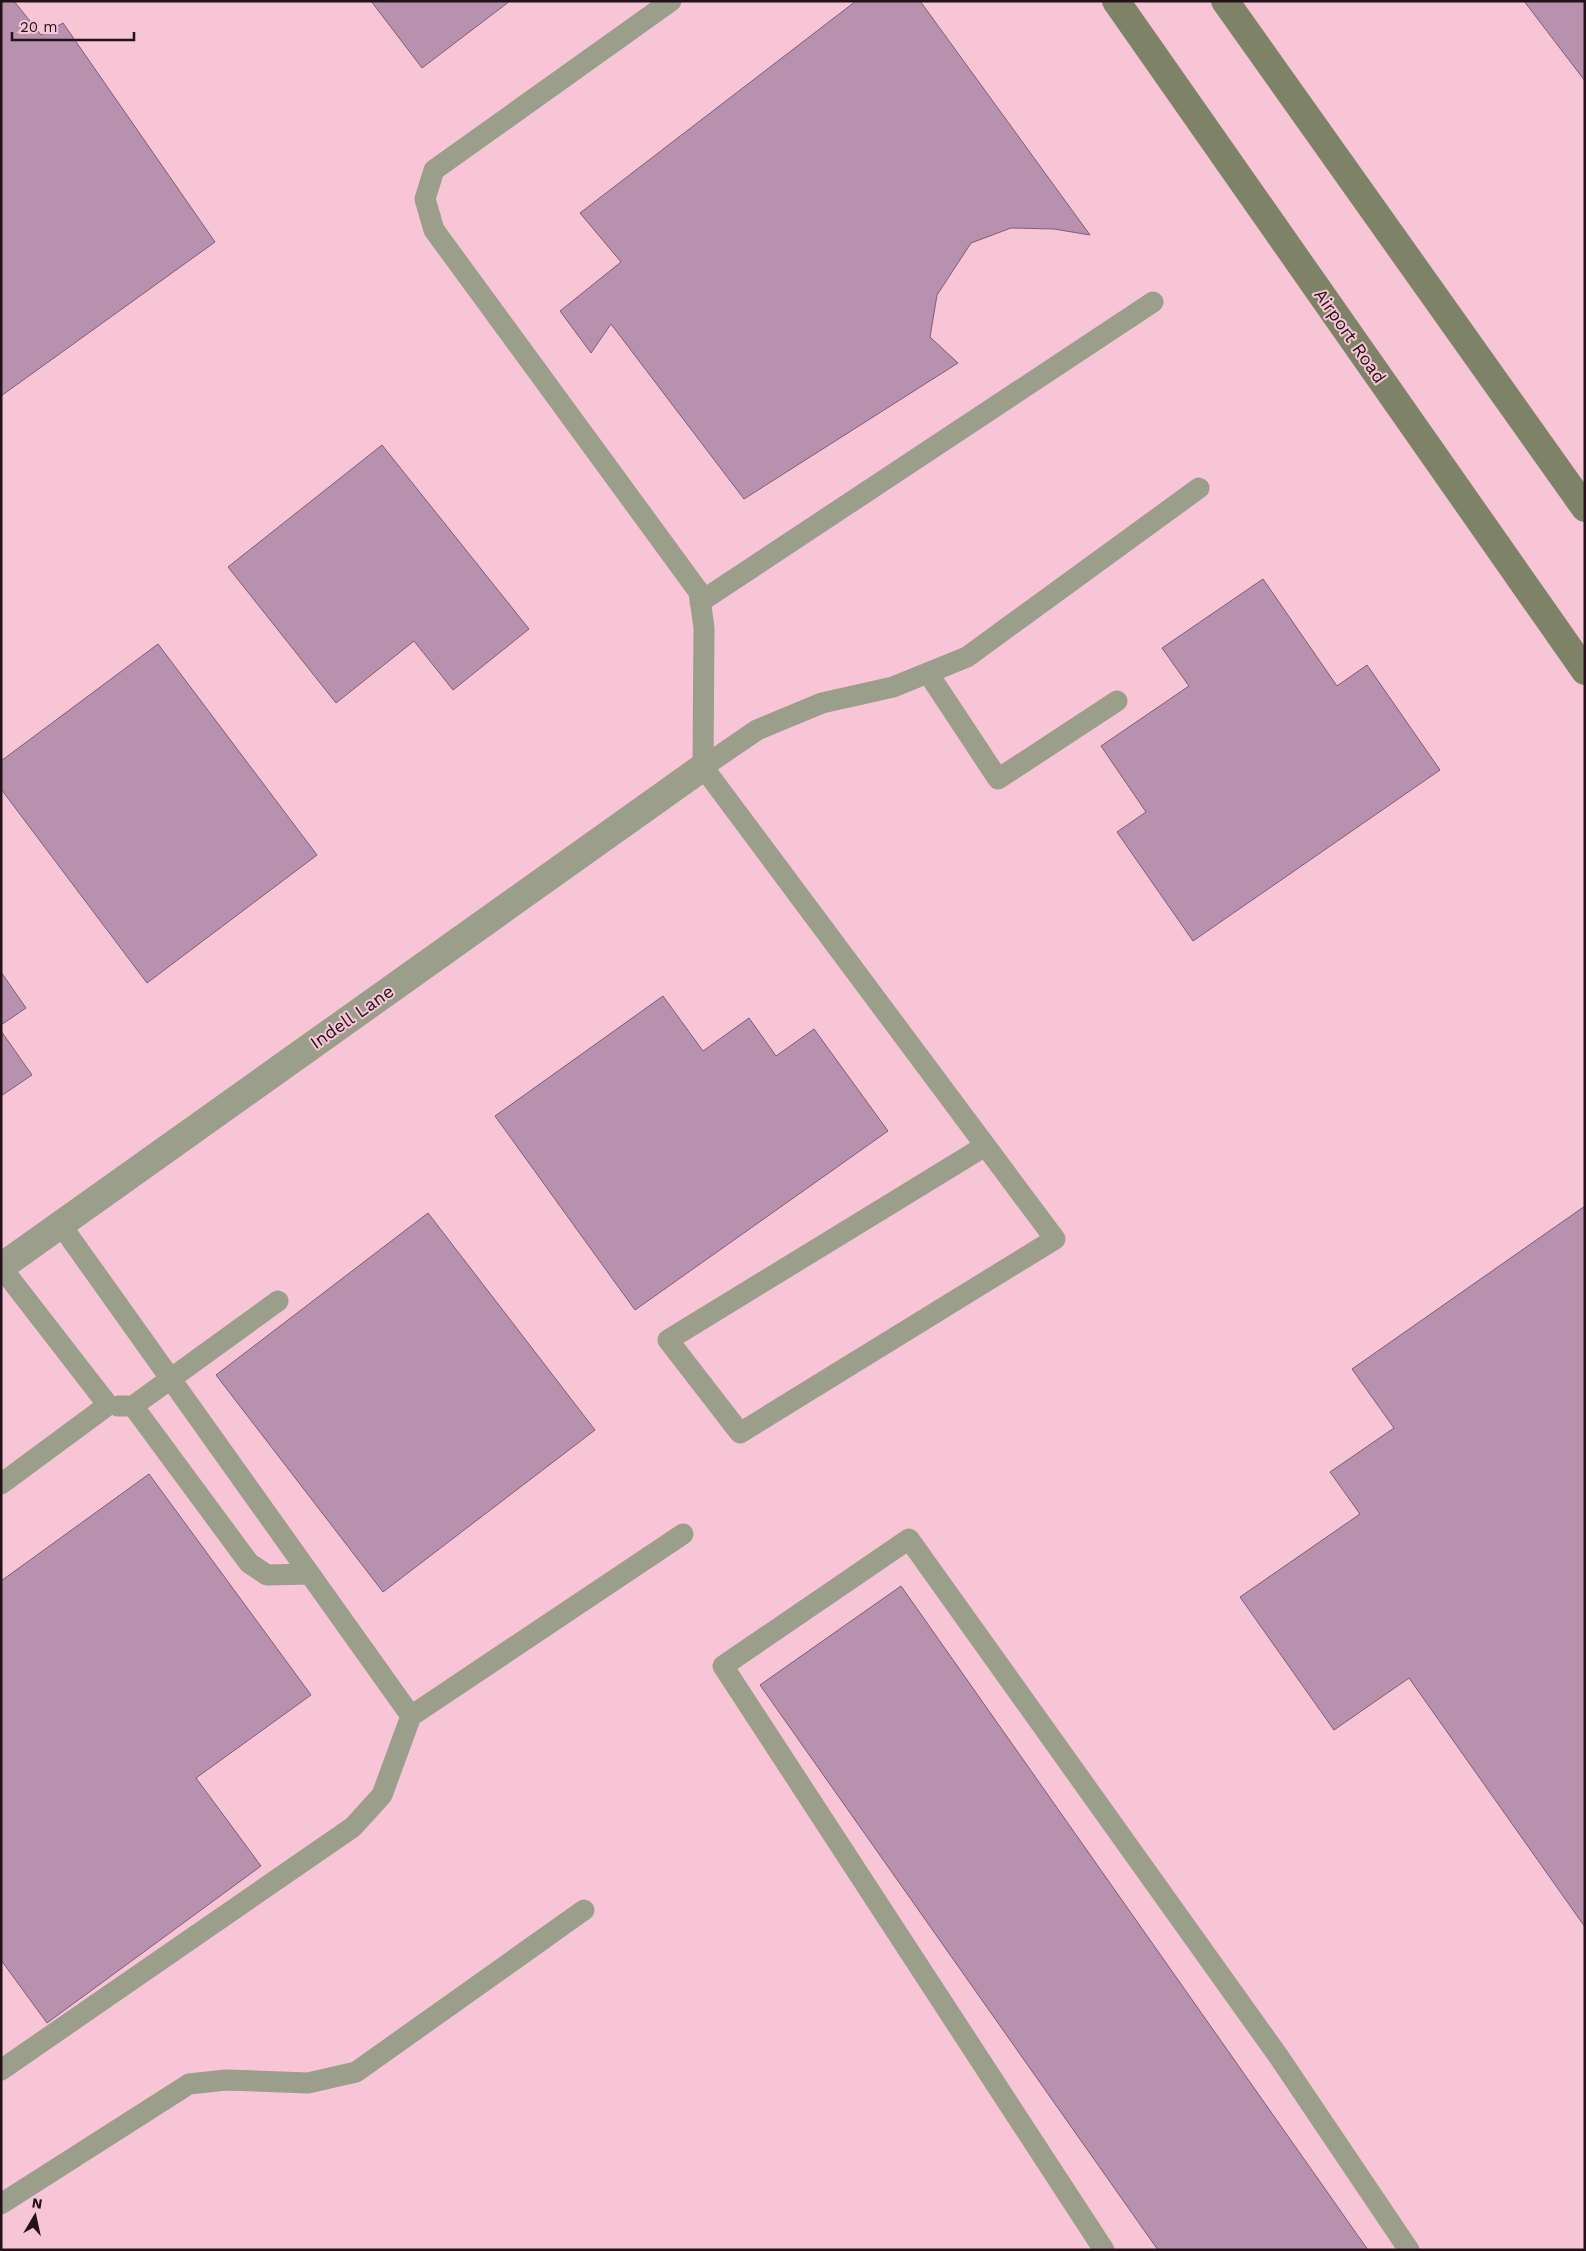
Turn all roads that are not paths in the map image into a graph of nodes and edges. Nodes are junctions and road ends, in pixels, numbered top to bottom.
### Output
1 (671, 1) edge
2 (1116, 1) edge
3 (1225, 1) edge
4 (1153, 302) dead end
5 (1199, 488) dead end
6 (1585, 508) edge
7 (700, 602) junction
8 (1585, 671) edge
9 (928, 673) junction
10 (1117, 701) dead end
11 (703, 767) junction
12 (985, 1146) junction
13 (61, 1225) junction
14 (1, 1267) edge
15 (278, 1301) dead end
16 (171, 1380) junction
17 (108, 1406) junction
18 (133, 1406) junction
19 (1, 1484) edge
20 (683, 1534) dead end
21 (310, 1574) junction
22 (411, 1716) junction
23 (584, 1910) dead end
24 (4, 2061) edge
25 (1, 2204) edge
26 (1104, 2250) edge
27 (1409, 2250) edge

1 - 7 lane
2 - 8 main road, Airport Road
3 - 6 main road
4 - 7 lane
5 - 9 lane
7 - 11 lane
9 - 10 lane
9 - 11 lane
11 - 12 lane
11 - 13 street, Indell Lane
12 - 12 lane
13 - 14 street, Indell Lane
13 - 16 lane
14 - 17 lane
15 - 16 lane
16 - 18 lane
16 - 21 lane
17 - 18 lane
17 - 19 lane
18 - 21 lane
20 - 22 lane
21 - 22 lane
22 - 24 lane
23 - 25 lane
26 - 27 lane

